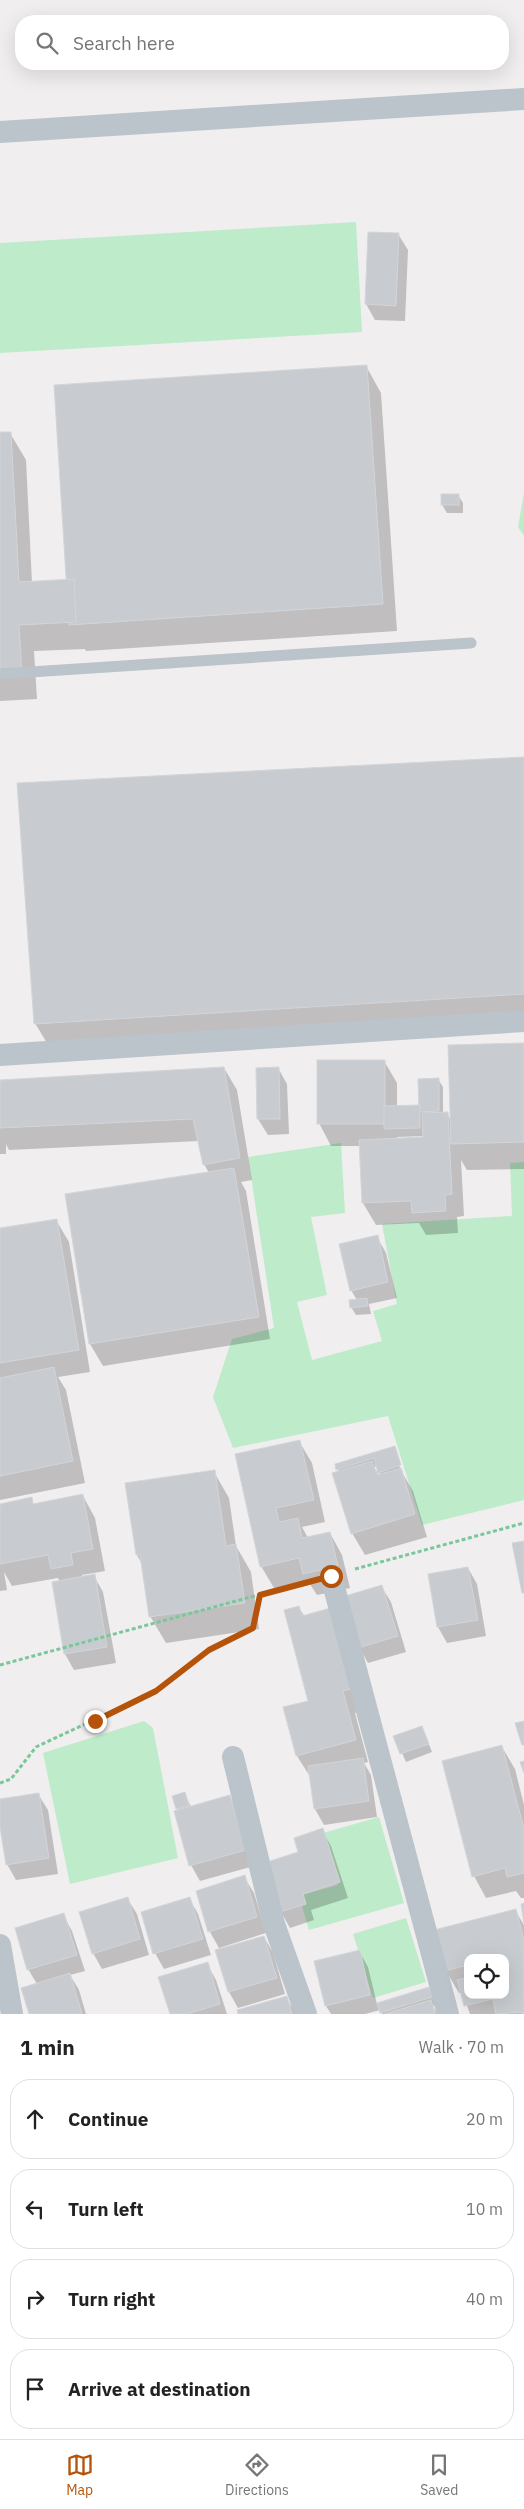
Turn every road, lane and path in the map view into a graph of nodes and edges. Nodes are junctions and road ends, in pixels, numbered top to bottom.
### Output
1 (524, 99) edge
2 (0, 132) edge
3 (471, 644) dead end
4 (0, 674) edge
5 (524, 1021) edge
6 (0, 1055) edge
7 (524, 1523) edge
8 (331, 1576) junction
9 (260, 1595) junction
10 (0, 1665) edge
11 (233, 1757) dead end
12 (0, 1783) edge
13 (0, 1945) edge
14 (12, 2014) edge
15 (306, 2014) edge
16 (448, 2014) edge

1 - 2 street
3 - 4 lane
5 - 6 street
7 - 8 path
8 - 9 path
8 - 16 street
9 - 10 path
9 - 12 path
11 - 15 street
13 - 14 street

